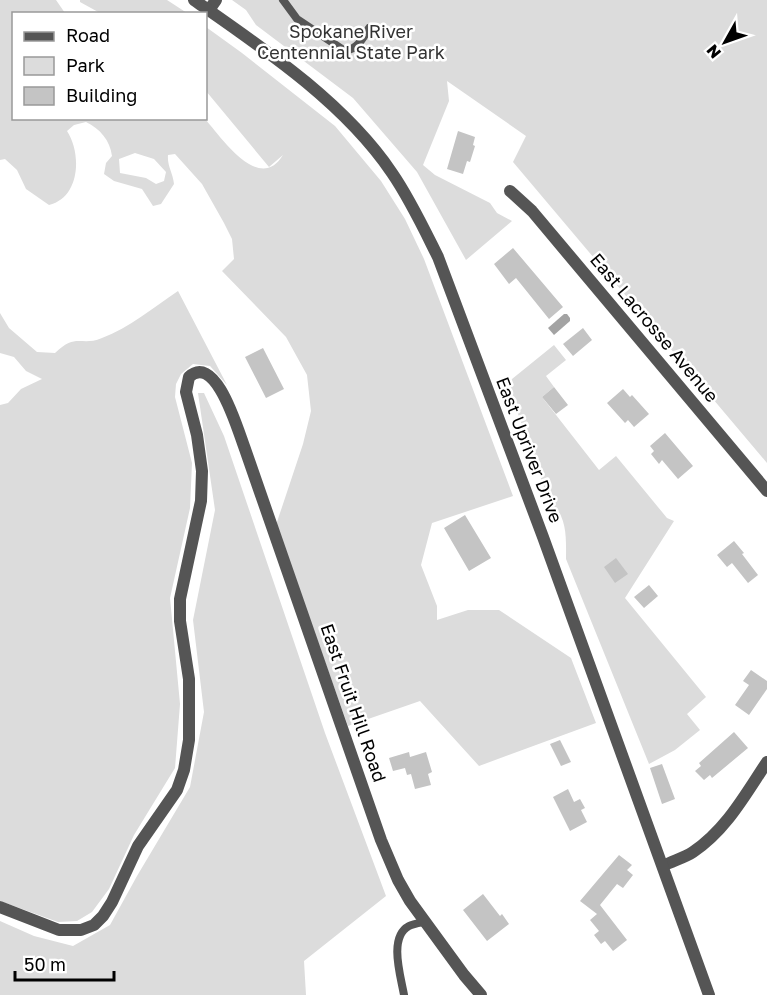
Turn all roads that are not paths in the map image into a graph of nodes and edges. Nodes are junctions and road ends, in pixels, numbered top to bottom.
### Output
1 (194, 0) edge
2 (283, 0) edge
3 (212, 5) edge
4 (369, 28) dead end
5 (510, 191) dead end
6 (767, 491) edge
7 (767, 762) edge
8 (663, 866) junction
9 (0, 907) edge
10 (424, 922) junction
11 (404, 995) edge
12 (481, 995) edge
13 (709, 995) edge

1 - 3 street, East Upriver Drive
2 - 4 lane
3 - 8 street, East Upriver Drive
5 - 6 street, East Lacrosse Avenue
7 - 8 street
8 - 13 street, East Upriver Drive
9 - 10 street, East Fruit Hill Road
10 - 11 lane
10 - 12 street, East Fruit Hill Road

